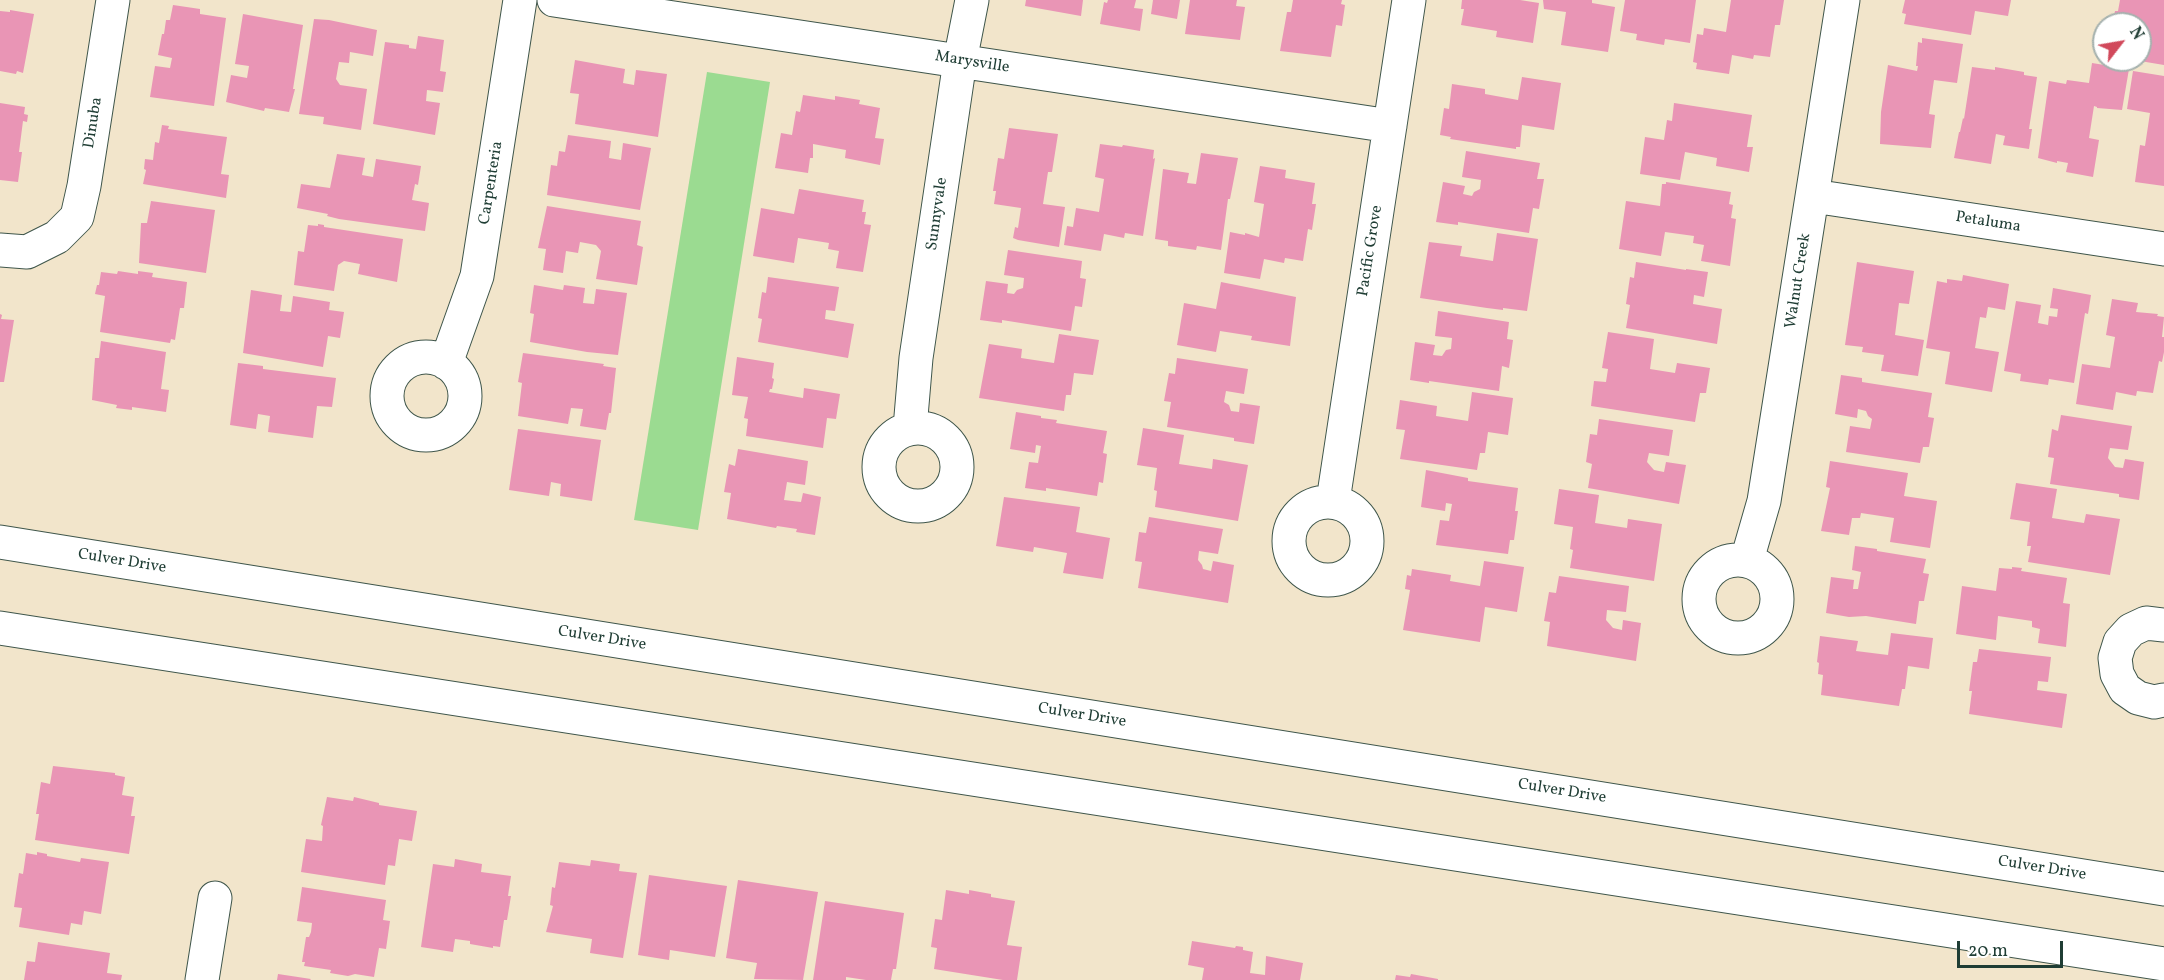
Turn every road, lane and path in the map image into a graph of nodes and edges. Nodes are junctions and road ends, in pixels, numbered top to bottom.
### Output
1 (113, 0) edge
2 (520, 0) edge
3 (554, 0) edge
4 (972, 0) edge
5 (1409, 0) edge
6 (1843, 0) edge
7 (960, 61) junction
8 (1390, 126) junction
9 (1813, 196) junction
10 (2164, 249) edge
11 (0, 250) edge
12 (446, 363) dead end
13 (910, 428) dead end
14 (1333, 501) dead end
15 (0, 542) edge
16 (1747, 560) dead end
17 (2164, 623) edge
18 (0, 628) edge
19 (2164, 700) edge
20 (2164, 889) edge
21 (215, 898) dead end
22 (2164, 964) edge
23 (202, 980) edge

1 - 11 main road, Dinuba
2 - 12 main road, Carpenteria
3 - 7 main road, Marysville
4 - 7 main road, Sunnyvale
5 - 8 main road, Pacific Grove
6 - 9 main road, Walnut Creek
7 - 8 main road, Marysville
7 - 13 main road, Sunnyvale
8 - 14 main road, Pacific Grove
9 - 10 main road, Petaluma
9 - 16 main road, Walnut Creek
15 - 20 main road, Culver Drive
17 - 19 main road
18 - 22 main road
21 - 23 main road

